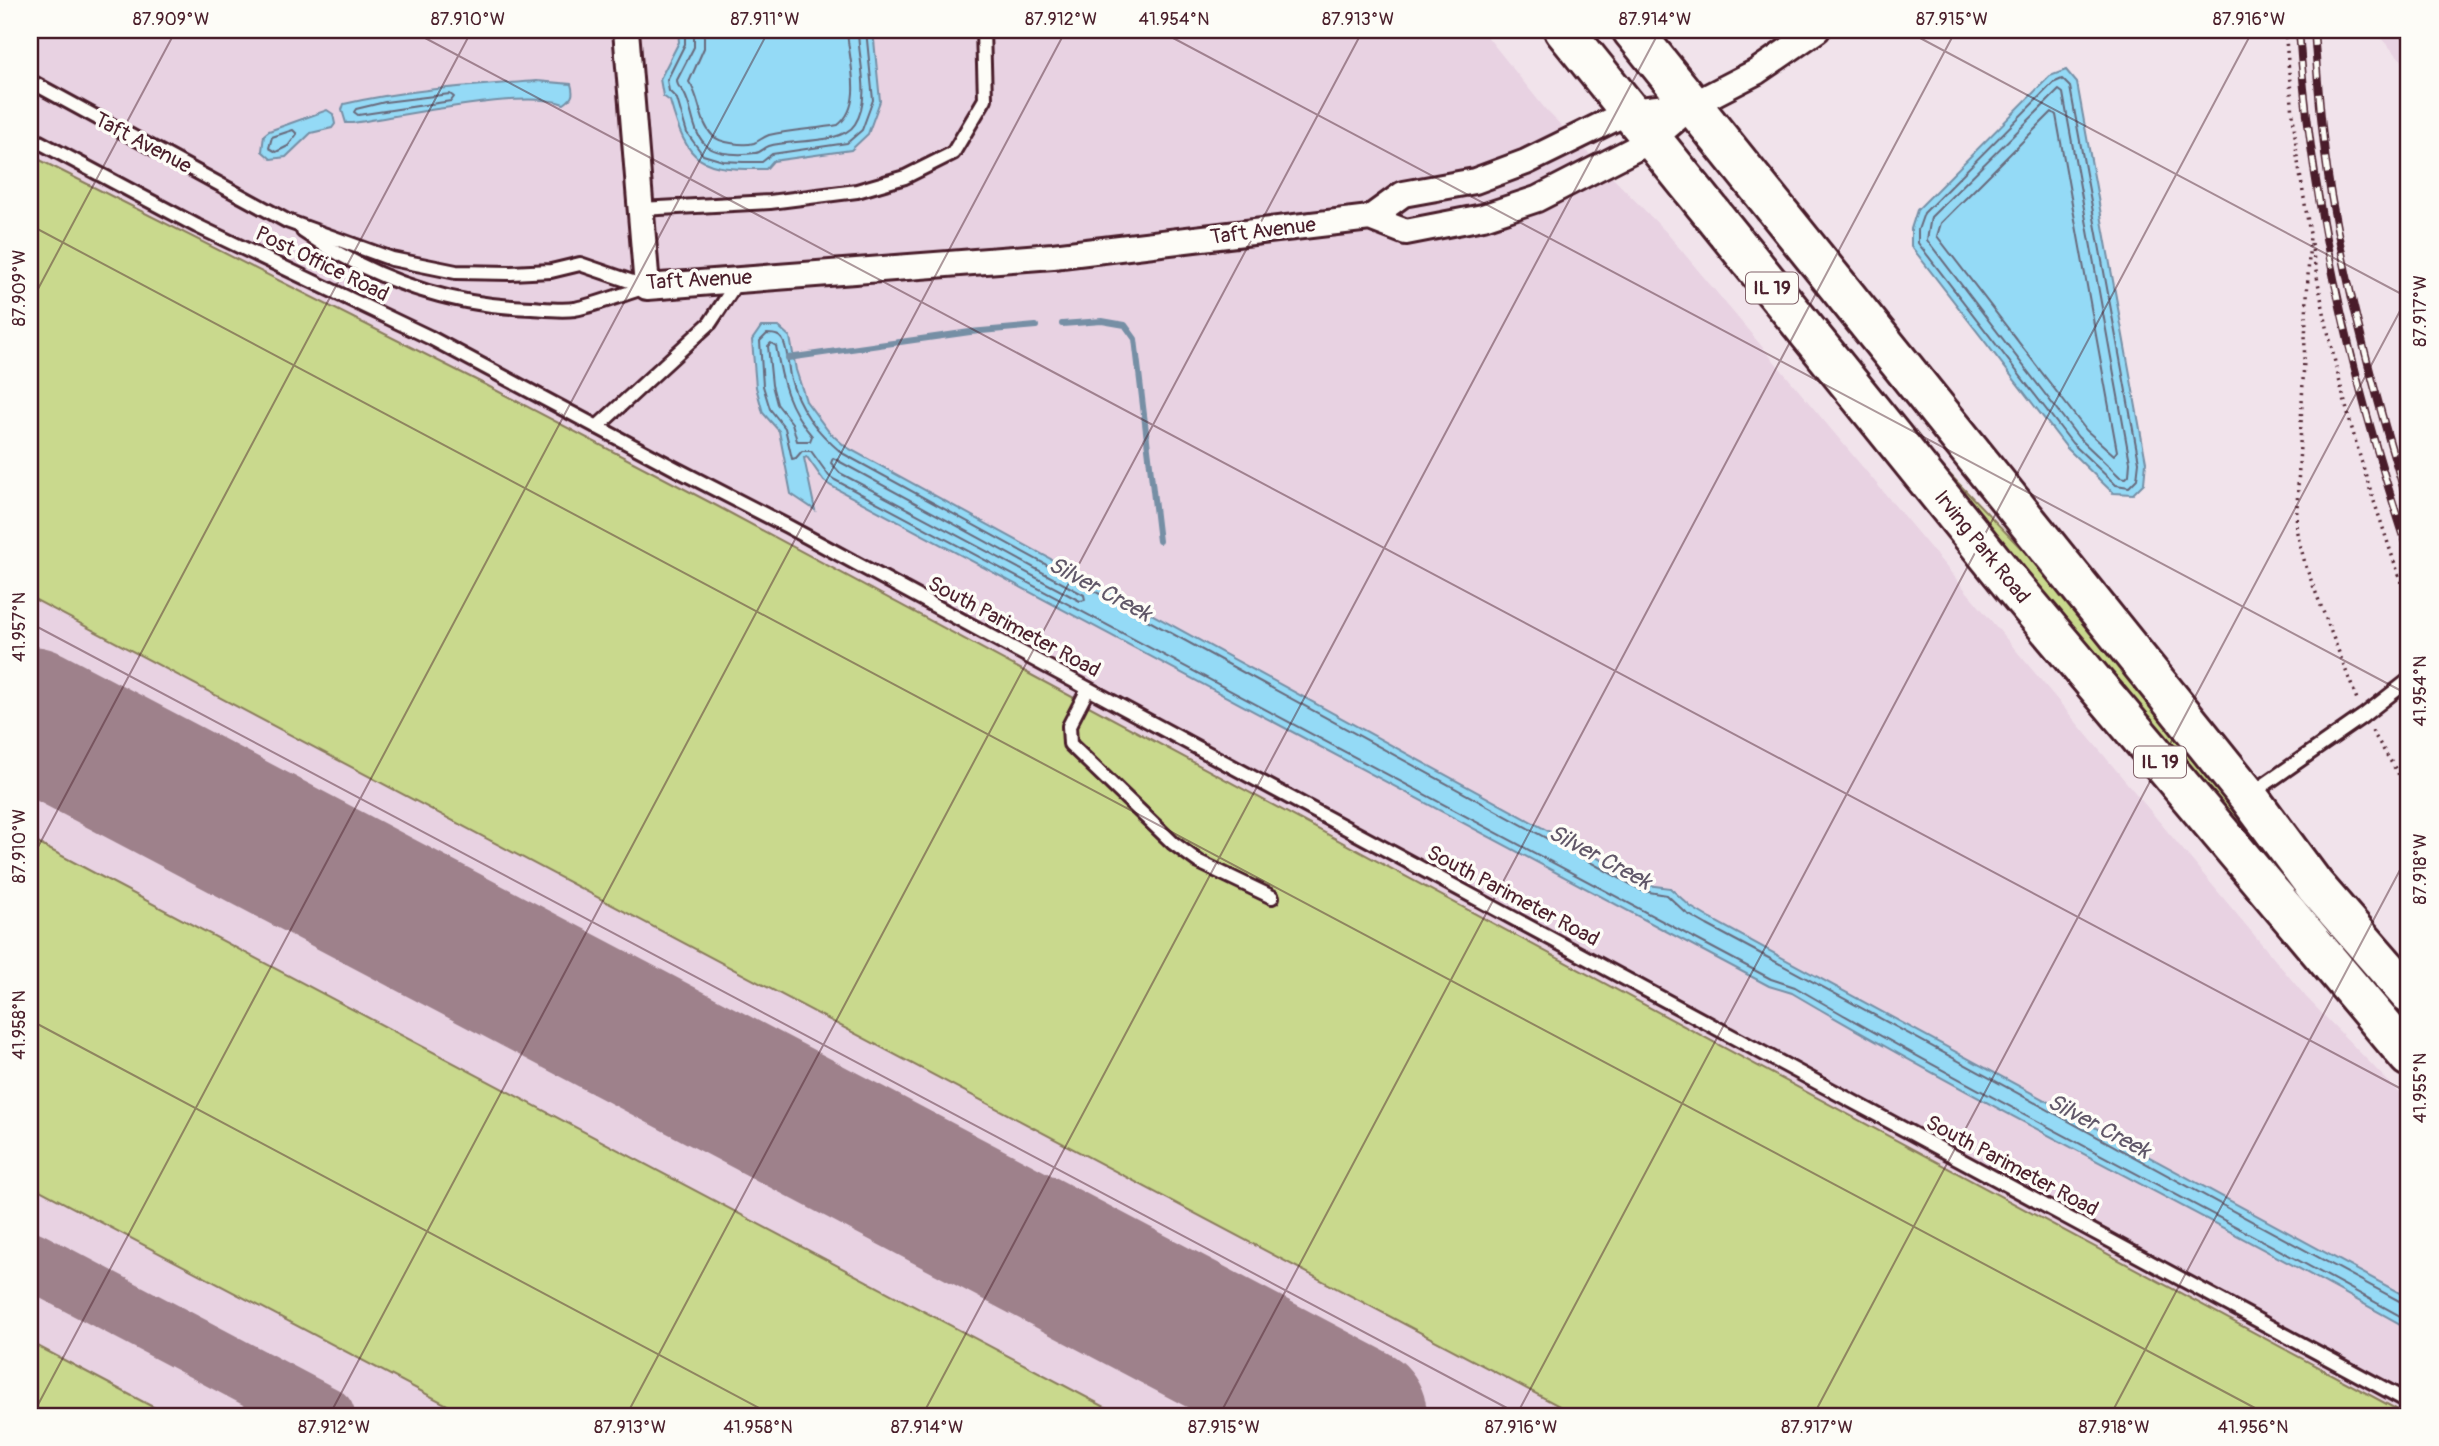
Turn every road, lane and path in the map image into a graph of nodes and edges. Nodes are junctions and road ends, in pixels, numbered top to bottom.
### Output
1 (626, 30) edge
2 (983, 30) edge
3 (1564, 30) edge
4 (1632, 30) edge
5 (1817, 30) edge
6 (2285, 30) edge
7 (30, 81) edge
8 (1694, 104) junction
9 (1630, 111) junction
10 (30, 137) edge
11 (1652, 141) junction
12 (640, 209) junction
13 (1370, 218) junction
14 (287, 221) junction
15 (2310, 234) junction
16 (739, 279) junction
17 (647, 287) junction
18 (597, 427) junction
19 (2409, 599) edge
20 (2409, 680) edge
21 (1088, 689) junction
22 (2363, 716) junction
23 (2409, 791) edge
24 (2248, 796) junction
25 (1272, 897) dead end
26 (2409, 994) edge
27 (2409, 1057) edge
28 (2409, 1402) edge

1 - 12 street
2 - 12 lane
3 - 9 main road, Irving Park Road / IL 19
4 - 8 main road, IL 19
5 - 8 street, Taft Avenue
6 - 15 path
7 - 14 lane, Taft Avenue
8 - 9 street, Taft Avenue
8 - 11 street, Taft Avenue
8 - 24 main road, IL 19
9 - 11 main road, Irving Park Road / IL 19
9 - 13 street, Taft Avenue
10 - 18 lane, Post Office Road
11 - 13 street, Taft Avenue
11 - 27 main road, Irving Park Road / IL 19
12 - 17 street
13 - 16 street, Taft Avenue
14 - 17 lane, Taft Avenue
14 - 17 lane
15 - 19 path
15 - 22 path
16 - 17 street, Taft Avenue
16 - 18 lane
18 - 21 lane, South Parimeter Road
20 - 22 lane
21 - 25 lane
21 - 28 lane, South Parimeter Road
22 - 23 path
22 - 24 lane
24 - 26 main road, IL 19

